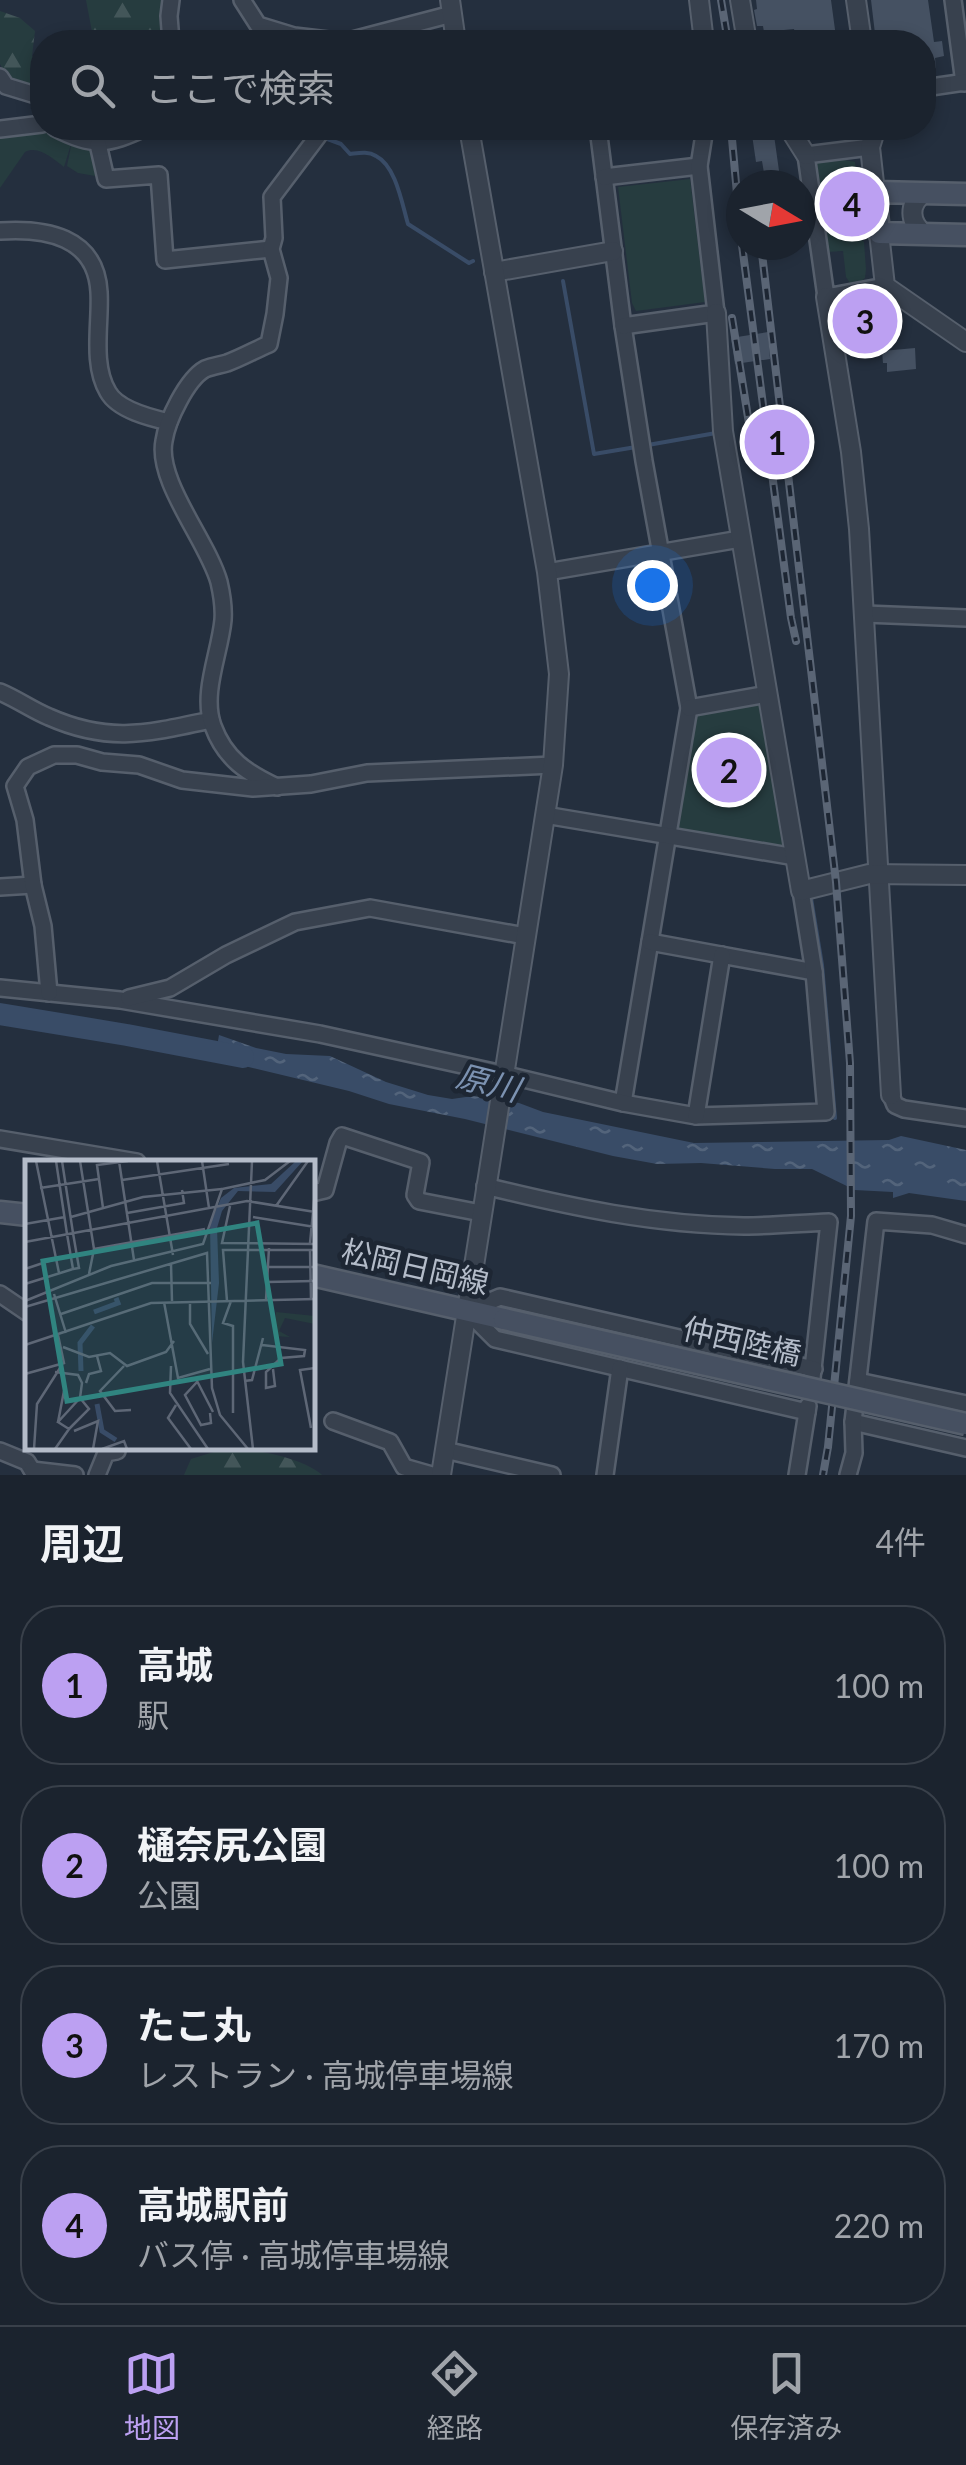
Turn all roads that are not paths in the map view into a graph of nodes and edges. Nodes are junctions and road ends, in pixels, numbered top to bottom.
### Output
1 (170, 0) edge
2 (242, 0) edge
3 (699, 0) edge
4 (740, 0) edge
5 (856, 0) edge
6 (952, 0) edge
7 (451, 7) edge
8 (170, 30) edge
9 (274, 30) edge
10 (392, 30) edge
11 (703, 30) edge
12 (744, 30) edge
13 (860, 30) edge
14 (965, 82) edge
15 (2, 84) edge
16 (936, 86) edge
17 (30, 93) edge
18 (30, 125) edge
19 (0, 129) edge
20 (82, 140) edge
21 (118, 140) edge
22 (315, 140) edge
23 (472, 140) edge
24 (599, 140) edge
25 (703, 140) edge
26 (797, 140) edge
27 (872, 140) edge
28 (98, 144) junction
29 (870, 147) junction
30 (806, 155) junction
31 (698, 166) junction
32 (604, 177) junction
33 (875, 192) junction
34 (924, 193) junction
35 (966, 194) edge
36 (0, 231) edge
37 (880, 233) junction
38 (924, 234) junction
39 (966, 235) edge
40 (271, 249) junction
41 (613, 251) junction
42 (494, 272) junction
43 (885, 286) junction
44 (826, 297) junction
45 (716, 313) junction
46 (623, 326) junction
47 (966, 342) edge
48 (170, 422) junction
49 (740, 539) junction
50 (661, 553) junction
51 (547, 572) junction
52 (865, 614) junction
53 (966, 618) edge
54 (0, 692) edge
55 (768, 694) junction
56 (689, 708) junction
57 (211, 720) junction
58 (553, 765) junction
59 (277, 788) junction
60 (545, 814) junction
61 (667, 835) junction
62 (795, 857) junction
63 (879, 874) junction
64 (966, 875) edge
65 (34, 886) junction
66 (0, 888) edge
67 (801, 890) junction
68 (525, 936) junction
69 (650, 942) junction
70 (722, 956) junction
71 (814, 972) junction
72 (0, 988) edge
73 (49, 994) junction
74 (120, 1000) junction
75 (502, 1079) junction
76 (891, 1094) joint
77 (623, 1103) junction
78 (696, 1116) junction
79 (966, 1118) edge
80 (0, 1139) edge
81 (124, 1160) edge
82 (486, 1178) junction
83 (315, 1192) edge
84 (0, 1212) edge
85 (481, 1212) junction
86 (25, 1216) edge
87 (966, 1235) edge
88 (315, 1277) edge
89 (0, 1294) edge
90 (25, 1310) edge
91 (467, 1311) junction
92 (504, 1319) joint
93 (620, 1368) junction
94 (814, 1369) junction
95 (858, 1381) junction
96 (965, 1407) edge
97 (807, 1412) junction
98 (333, 1421) dead end
99 (853, 1422) junction
100 (966, 1448) edge
101 (0, 1450) edge
102 (115, 1450) edge
103 (117, 1450) edge
104 (444, 1450) junction
105 (34, 1472) edge
106 (76, 1475) edge
107 (98, 1475) edge
108 (110, 1475) edge
109 (432, 1475) edge
110 (440, 1475) edge
111 (552, 1475) edge
112 (605, 1475) edge
113 (797, 1475) edge
114 (848, 1475) edge

1 - 8 street
2 - 9 street
3 - 11 street
4 - 12 street
5 - 13 street
6 - 14 street
7 - 10 street
14 - 16 street
15 - 17 street
18 - 19 street
20 - 28 street
21 - 28 street
22 - 40 street
23 - 42 street
24 - 32 street
25 - 31 street
26 - 30 street
27 - 29 street
28 - 40 street
29 - 30 street
29 - 33 street
30 - 44 street
31 - 32 street
31 - 45 street
32 - 41 street
33 - 34 main road
33 - 37 main road
34 - 35 main road
34 - 38 street
36 - 48 street
37 - 38 main road
37 - 43 street
38 - 39 main road
40 - 48 street
41 - 42 street
41 - 46 street
42 - 51 street
43 - 44 street
43 - 47 street
44 - 52 street
45 - 46 street
45 - 49 street
46 - 50 street
48 - 57 street
49 - 50 street
49 - 55 street
50 - 51 street
50 - 56 street
51 - 58 street
52 - 53 street
52 - 63 street
54 - 57 street
55 - 56 street
55 - 62 street
56 - 61 street
57 - 59 street
58 - 59 street
58 - 60 street
59 - 65 street
60 - 61 street
60 - 68 street
61 - 62 street
61 - 69 street
62 - 67 street
63 - 64 street
63 - 67 street
63 - 76 street
65 - 66 street
65 - 73 street
67 - 71 street
68 - 74 street
68 - 75 street
69 - 70 street
69 - 77 street
70 - 71 street
70 - 78 street
71 - 78 street
72 - 73 street
73 - 74 street
74 - 75 street
75 - 77 street
75 - 82 street
76 - 79 street
77 - 78 street
80 - 81 street
82 - 85 street
82 - 94 street
83 - 85 street
84 - 86 main road
85 - 91 street
87 - 95 street
88 - 91 main road, 松岡日岡線
89 - 90 street
91 - 92 main road, 松岡日岡線
91 - 93 street
91 - 94 street
91 - 104 street
92 - 96 main road, 仲西陸橋, bridge
93 - 97 street
93 - 112 street
94 - 97 street
95 - 96 street
95 - 99 street
97 - 113 street
98 - 109 street
99 - 100 street
99 - 114 street
101 - 105 street
102 - 107 street
103 - 108 street
104 - 110 street
104 - 111 street
105 - 106 street

